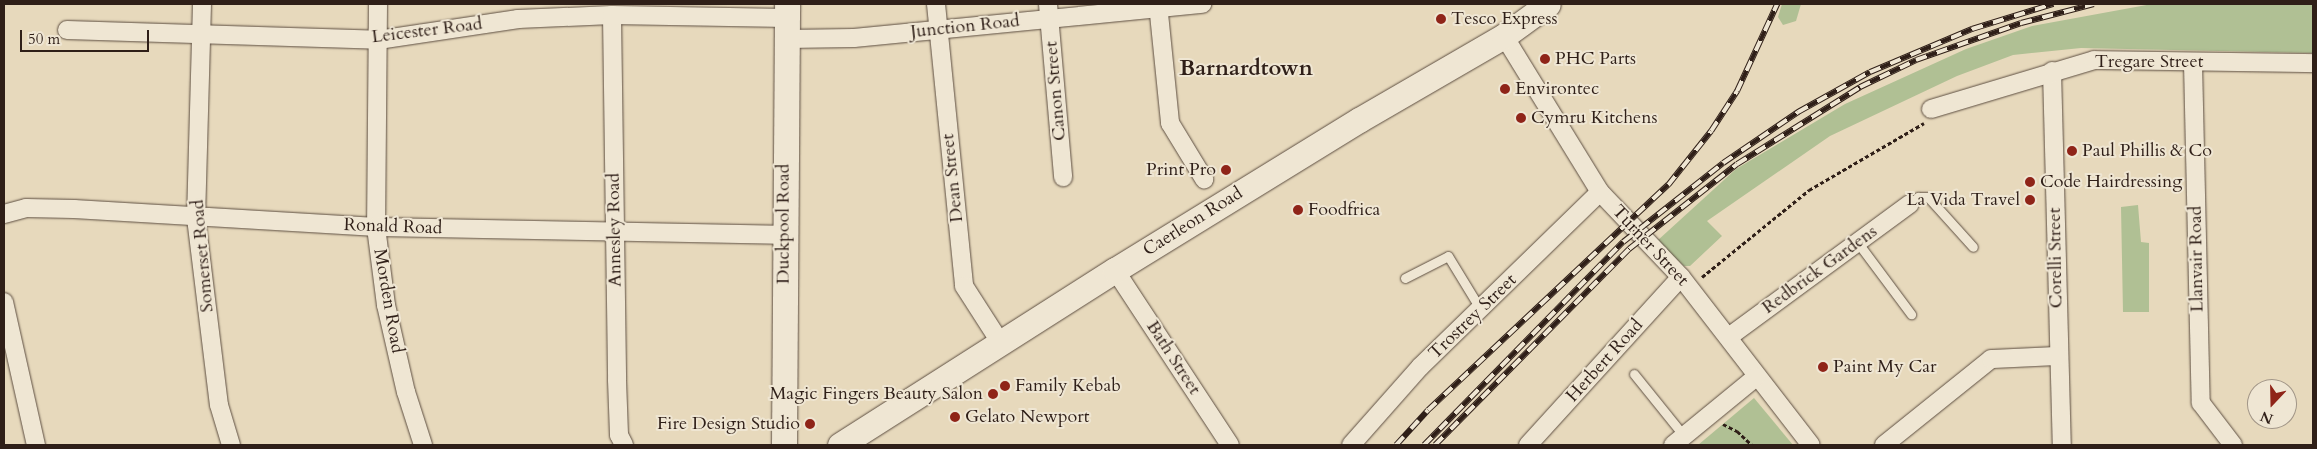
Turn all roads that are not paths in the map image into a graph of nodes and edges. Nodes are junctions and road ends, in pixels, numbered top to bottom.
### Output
1 (202, 4) edge
2 (378, 4) edge
3 (936, 4) edge
4 (1202, 4) edge
5 (1548, 4) edge
6 (1159, 6) edge
7 (1049, 11) edge
8 (612, 14) junction
9 (787, 20) edge
10 (67, 30) dead end
11 (939, 30) junction
12 (200, 34) junction
13 (1504, 36) junction
14 (378, 40) junction
15 (2193, 63) junction
16 (2313, 63) edge
17 (2052, 71) junction
18 (1931, 110) road end
19 (1063, 177) dead end
20 (1204, 179) dead end
21 (1600, 192) junction
22 (1910, 204) joint
23 (4, 214) edge
24 (196, 218) junction
25 (376, 228) junction
26 (615, 234) junction
27 (783, 235) junction
28 (1858, 243) junction
29 (1973, 247) dead end
30 (1115, 270) junction
31 (1405, 278) dead end
32 (1686, 282) junction
33 (4, 302) edge
34 (1481, 310) junction
35 (1911, 314) dead end
36 (1730, 336) junction
37 (1000, 342) junction
38 (2058, 356) junction
39 (1634, 374) dead end
40 (1756, 377) junction
41 (1679, 441) edge
42 (1227, 444) edge
43 (36, 445) edge
44 (231, 445) edge
45 (423, 445) edge
46 (624, 445) edge
47 (784, 445) edge
48 (840, 445) edge
49 (1351, 445) edge
50 (1528, 445) edge
51 (1810, 445) edge
52 (1884, 445) edge
53 (2062, 445) edge
54 (2233, 445) edge

1 - 12 street, Somerset Road
2 - 14 street, Morden Road
3 - 11 street, Dean Street
4 - 6 street, Junction Road
5 - 13 main road, Caerleon Road
6 - 7 street, Junction Road
6 - 20 street
7 - 11 street, Junction Road
7 - 19 street, Canon Street
8 - 9 street, Leicester Road
8 - 14 street, Leicester Road
8 - 26 street, Annesley Road
9 - 11 street, Junction Road
9 - 27 main road, Duckpool Road
10 - 12 street, Leicester Road
11 - 37 street, Dean Street
12 - 14 street, Leicester Road
12 - 24 street, Somerset Road
13 - 21 street, Turner Street
13 - 30 main road, Caerleon Road
14 - 25 street, Morden Road
15 - 16 street, Tregare Street
15 - 17 street, Tregare Street
15 - 54 street, Llanvair Road
17 - 18 street, Tregare Street
17 - 38 street, Corelli Street
21 - 32 street, Turner Street
21 - 34 street, Trostrey Street
22 - 28 street, Redbrick Gardens
22 - 29 lane
23 - 24 street, Ronald Road
24 - 25 street, Ronald Road
24 - 44 street, Somerset Road
25 - 26 street, Ronald Road
25 - 45 street, Morden Road
26 - 27 street, Ronald Road
26 - 46 street, Annesley Road
27 - 47 main road, Duckpool Road
28 - 35 lane
28 - 36 street, Redbrick Gardens
30 - 37 main road, Caerleon Road
30 - 42 street, Bath Street
31 - 34 lane
32 - 36 street, Turner Street
32 - 50 street, Herbert Road
33 - 43 street
34 - 49 street, Trostrey Street
36 - 40 street, Turner Street
37 - 48 main road, Caerleon Road
38 - 52 street
38 - 53 street, Corelli Street
39 - 41 lane
40 - 41 street
40 - 51 street, Turner Street

